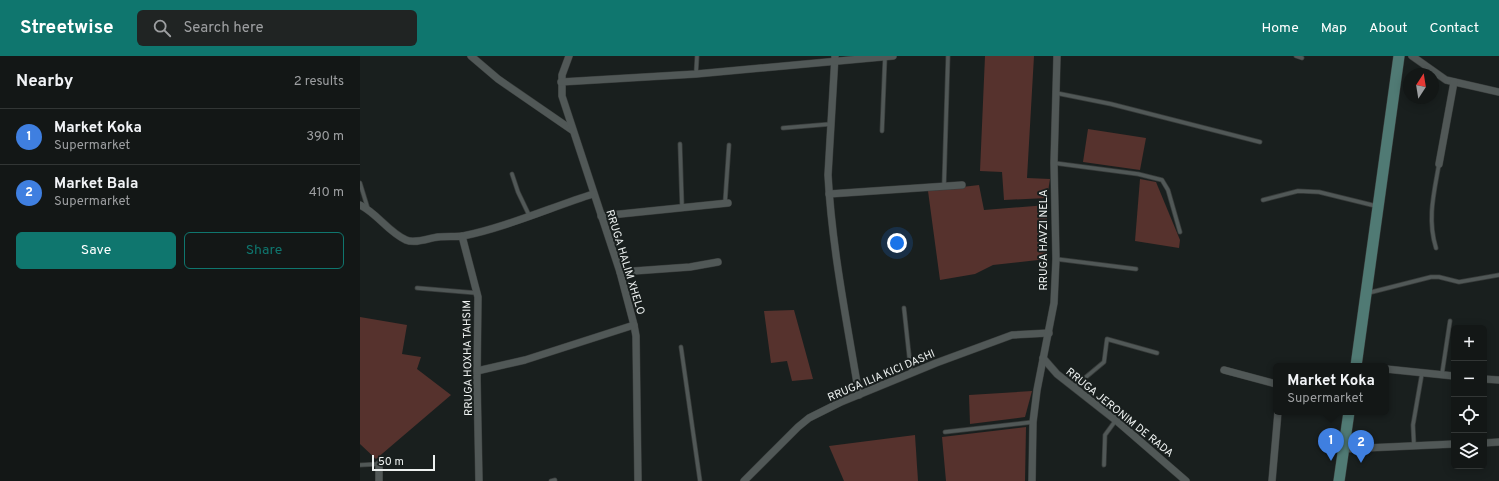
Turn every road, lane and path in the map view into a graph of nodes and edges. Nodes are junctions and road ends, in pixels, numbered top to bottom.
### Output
1 (472, 56) edge
2 (569, 56) edge
3 (697, 56) edge
4 (889, 56) edge
5 (948, 56) edge
6 (1057, 56) edge
7 (1296, 56) edge
8 (1399, 56) edge
9 (1412, 56) edge
10 (834, 58) edge
11 (1302, 58) dead end
12 (696, 74) junction
13 (561, 82) junction
14 (1454, 82) junction
15 (1498, 90) edge
16 (1056, 94) junction
17 (831, 124) junction
18 (784, 128) dead end
19 (572, 130) junction
20 (882, 131) dead end
21 (1260, 142) dead end
22 (680, 144) dead end
23 (729, 145) dead end
24 (1054, 163) junction
25 (1439, 164) joint
26 (512, 174) dead end
27 (360, 183) edge
28 (962, 185) dead end
29 (944, 186) junction
30 (593, 194) junction
31 (829, 194) junction
32 (1263, 200) dead end
33 (726, 203) joint
34 (360, 205) edge
35 (1379, 206) junction
36 (682, 208) junction
37 (369, 210) junction
38 (529, 215) junction
39 (601, 216) junction
40 (1180, 232) dead end
41 (462, 236) junction
42 (1436, 248) dead end
43 (1056, 259) junction
44 (718, 262) dead end
45 (1136, 269) dead end
46 (620, 272) junction
47 (1499, 274) edge
48 (417, 288) dead end
49 (477, 292) junction
50 (1367, 293) junction
51 (904, 308) dead end
52 (1450, 321) dead end
53 (634, 325) junction
54 (1049, 333) junction
55 (681, 347) dead end
56 (1157, 352) dead end
57 (1043, 358) junction
58 (1356, 363) edge
59 (1389, 369) edge
60 (1224, 370) dead end
61 (477, 371) junction
62 (1422, 372) junction
63 (911, 373) junction
64 (1442, 374) junction
65 (1451, 376) edge
66 (1487, 379) edge
67 (1499, 380) edge
68 (1273, 383) edge
69 (1074, 387) junction
70 (859, 395) junction
71 (1278, 415) edge
72 (1350, 415) edge
73 (1116, 420) junction
74 (1033, 422) junction
75 (945, 432) dead end
76 (1499, 442) edge
77 (1487, 443) edge
78 (1451, 444) edge
79 (1414, 446) junction
80 (1344, 449) junction
81 (379, 464) joint
82 (360, 465) edge
83 (1104, 465) dead end
84 (379, 481) edge
85 (479, 481) edge
86 (638, 481) edge
87 (700, 481) edge
88 (744, 481) edge
89 (1032, 481) edge
90 (1186, 481) edge
91 (1272, 481) edge
92 (1339, 481) edge

1 - 19 street
2 - 13 street, RRUGA HALIM XHELO
3 - 12 lane
4 - 10 street
4 - 20 lane
5 - 29 lane
6 - 16 street, RRUGA HAVZI NELA
7 - 11 lane
8 - 35 street
9 - 14 street
10 - 12 street
10 - 17 street
12 - 13 street
13 - 19 street, RRUGA HALIM XHELO
14 - 15 street
14 - 25 street
16 - 21 lane
16 - 24 street, RRUGA HAVZI NELA
17 - 18 lane
17 - 31 street
19 - 30 street, RRUGA HALIM XHELO
22 - 36 lane
23 - 33 lane
24 - 40 lane
24 - 43 street, RRUGA HAVZI NELA
25 - 42 lane
26 - 38 lane
27 - 37 lane
28 - 29 street
29 - 31 street
30 - 38 street
30 - 39 street, RRUGA HALIM XHELO
31 - 70 street
32 - 35 lane
33 - 36 street
34 - 37 street
35 - 50 street
36 - 39 street
37 - 41 street
38 - 41 street
39 - 46 street, RRUGA HALIM XHELO
41 - 49 street, RRUGA HOXHA TAHSIM
43 - 45 lane
43 - 54 street, RRUGA HAVZI NELA
44 - 46 street
46 - 53 street, RRUGA HALIM XHELO
47 - 50 lane
48 - 49 lane
49 - 61 street, RRUGA HOXHA TAHSIM
50 - 58 street
51 - 63 lane
52 - 64 lane
53 - 61 street
53 - 86 street, RRUGA HALIM XHELO
54 - 57 street, RRUGA HAVZI NELA
54 - 63 street, RRUGA ILIA KICI DASHI
55 - 87 lane
56 - 69 lane
57 - 69 street, RRUGA JERONIM DE RADA
57 - 74 street, RRUGA HAVZI NELA
59 - 62 street
60 - 68 street
61 - 85 street, RRUGA HOXHA TAHSIM
62 - 64 street
62 - 79 lane
63 - 70 street, RRUGA ILIA KICI DASHI
64 - 65 street
66 - 67 street
69 - 73 street, RRUGA JERONIM DE RADA
70 - 88 street, RRUGA ILIA KICI DASHI
71 - 91 street
72 - 80 street
73 - 83 lane
73 - 90 street, RRUGA JERONIM DE RADA
74 - 75 lane
74 - 89 street, RRUGA HAVZI NELA
76 - 77 street
78 - 79 street
79 - 80 street
80 - 92 street
81 - 82 lane
81 - 84 street

